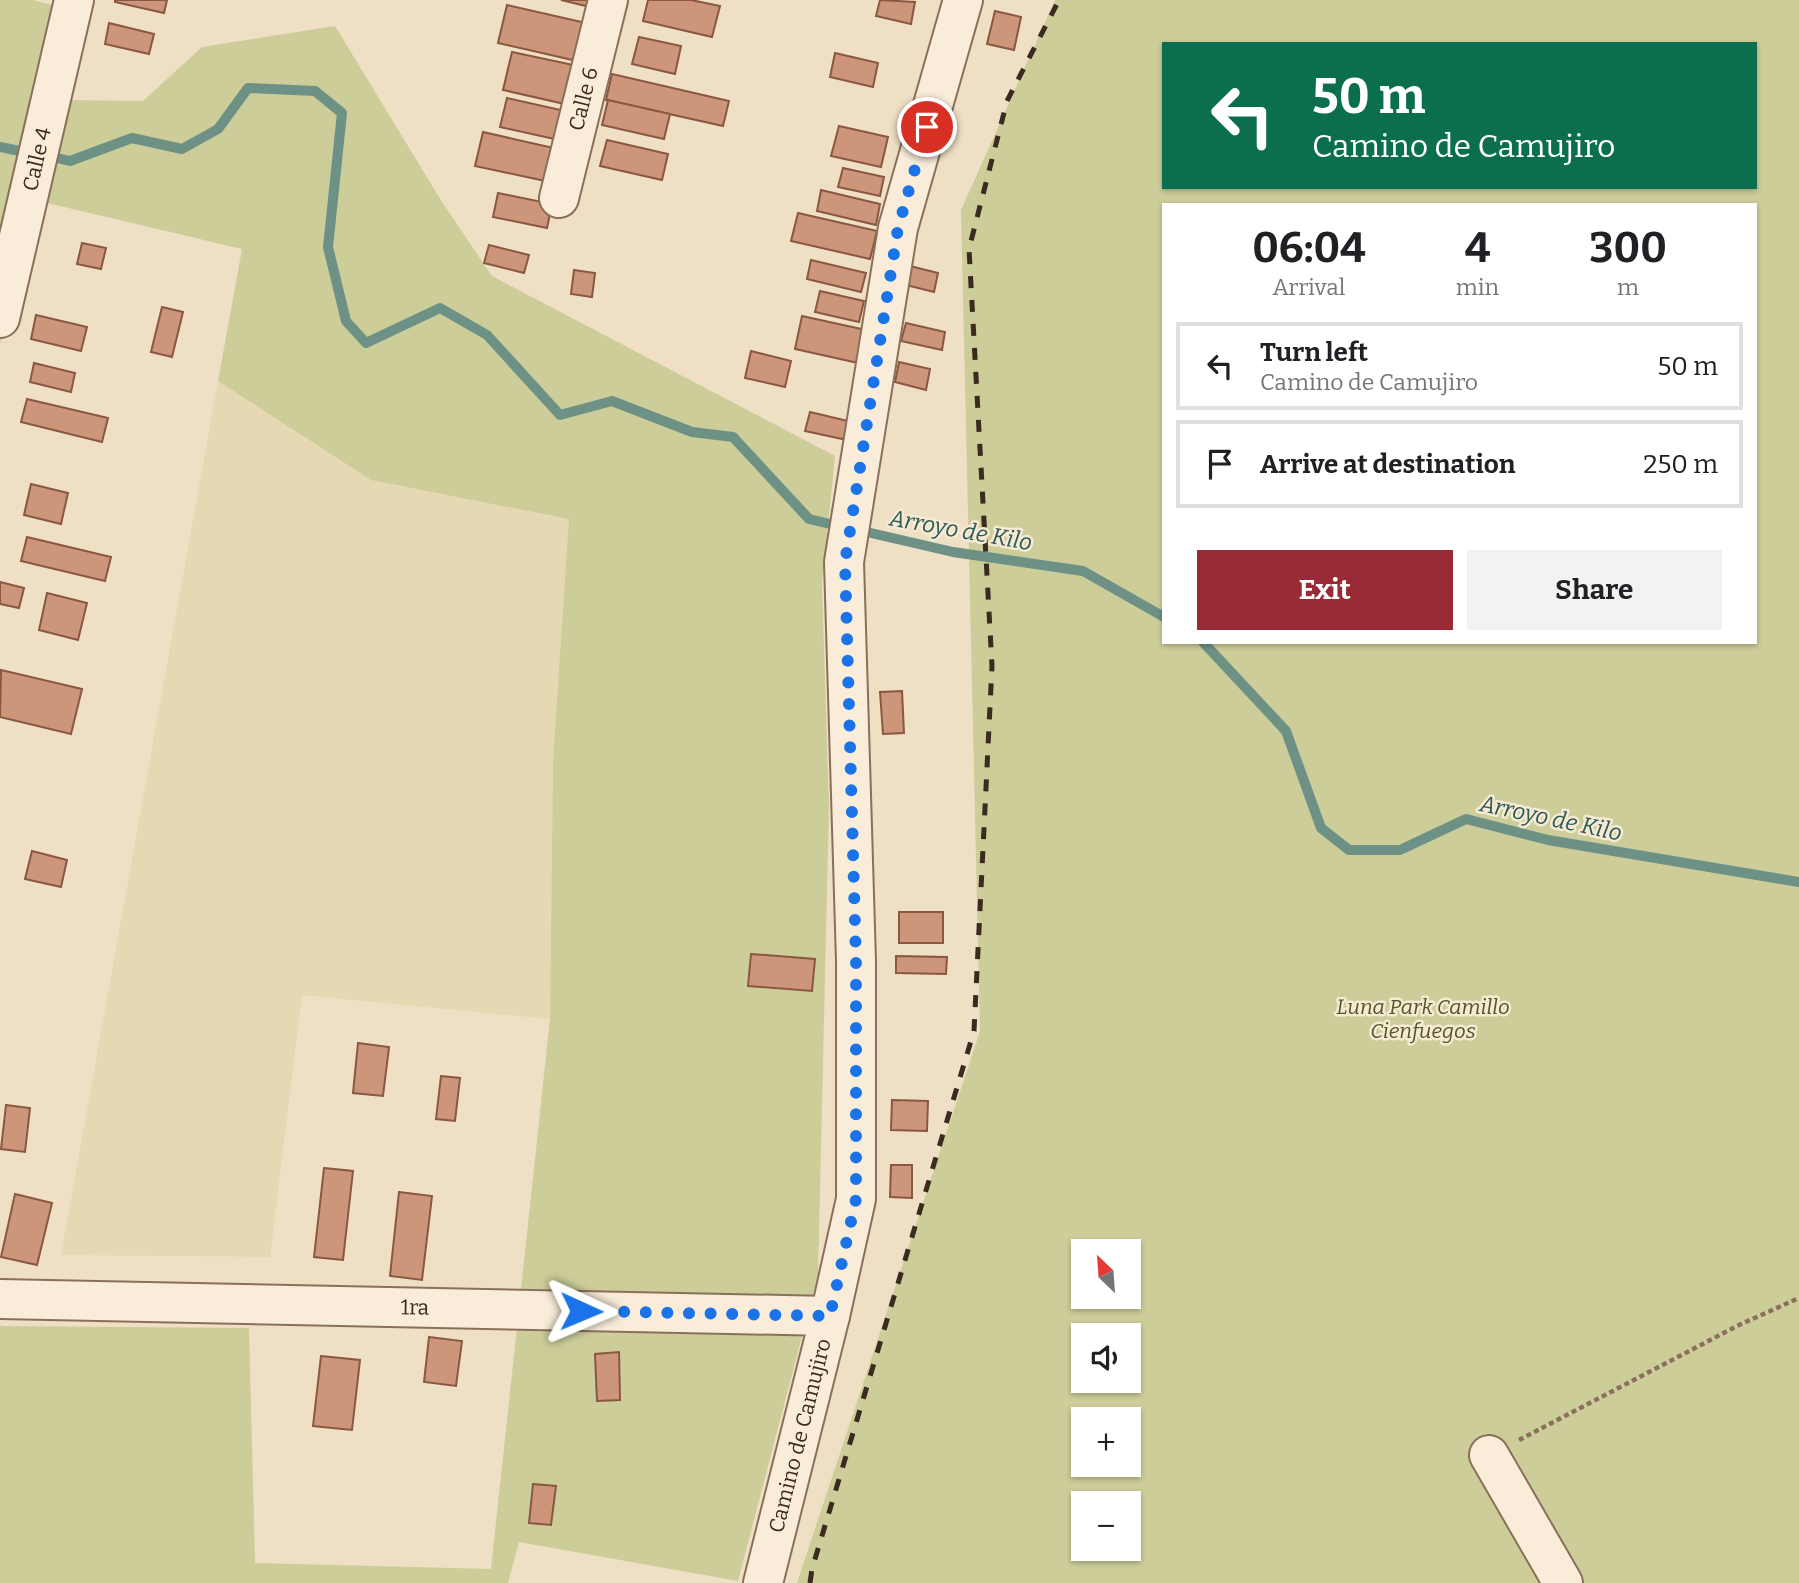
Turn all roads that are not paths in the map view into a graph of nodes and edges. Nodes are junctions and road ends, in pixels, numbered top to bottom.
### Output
1 (74, 0) edge
2 (608, 0) edge
3 (963, 0) edge
4 (559, 198) dead end
5 (0, 318) edge
6 (0, 1299) edge
7 (830, 1316) junction
8 (1489, 1455) road end
9 (763, 1583) edge
10 (1563, 1583) edge

1 - 5 street, Calle 4
2 - 4 street, Calle 6
3 - 7 street, Camino de Camujiro
6 - 7 street, 1ra
7 - 9 street, Camino de Camujiro
8 - 10 street

